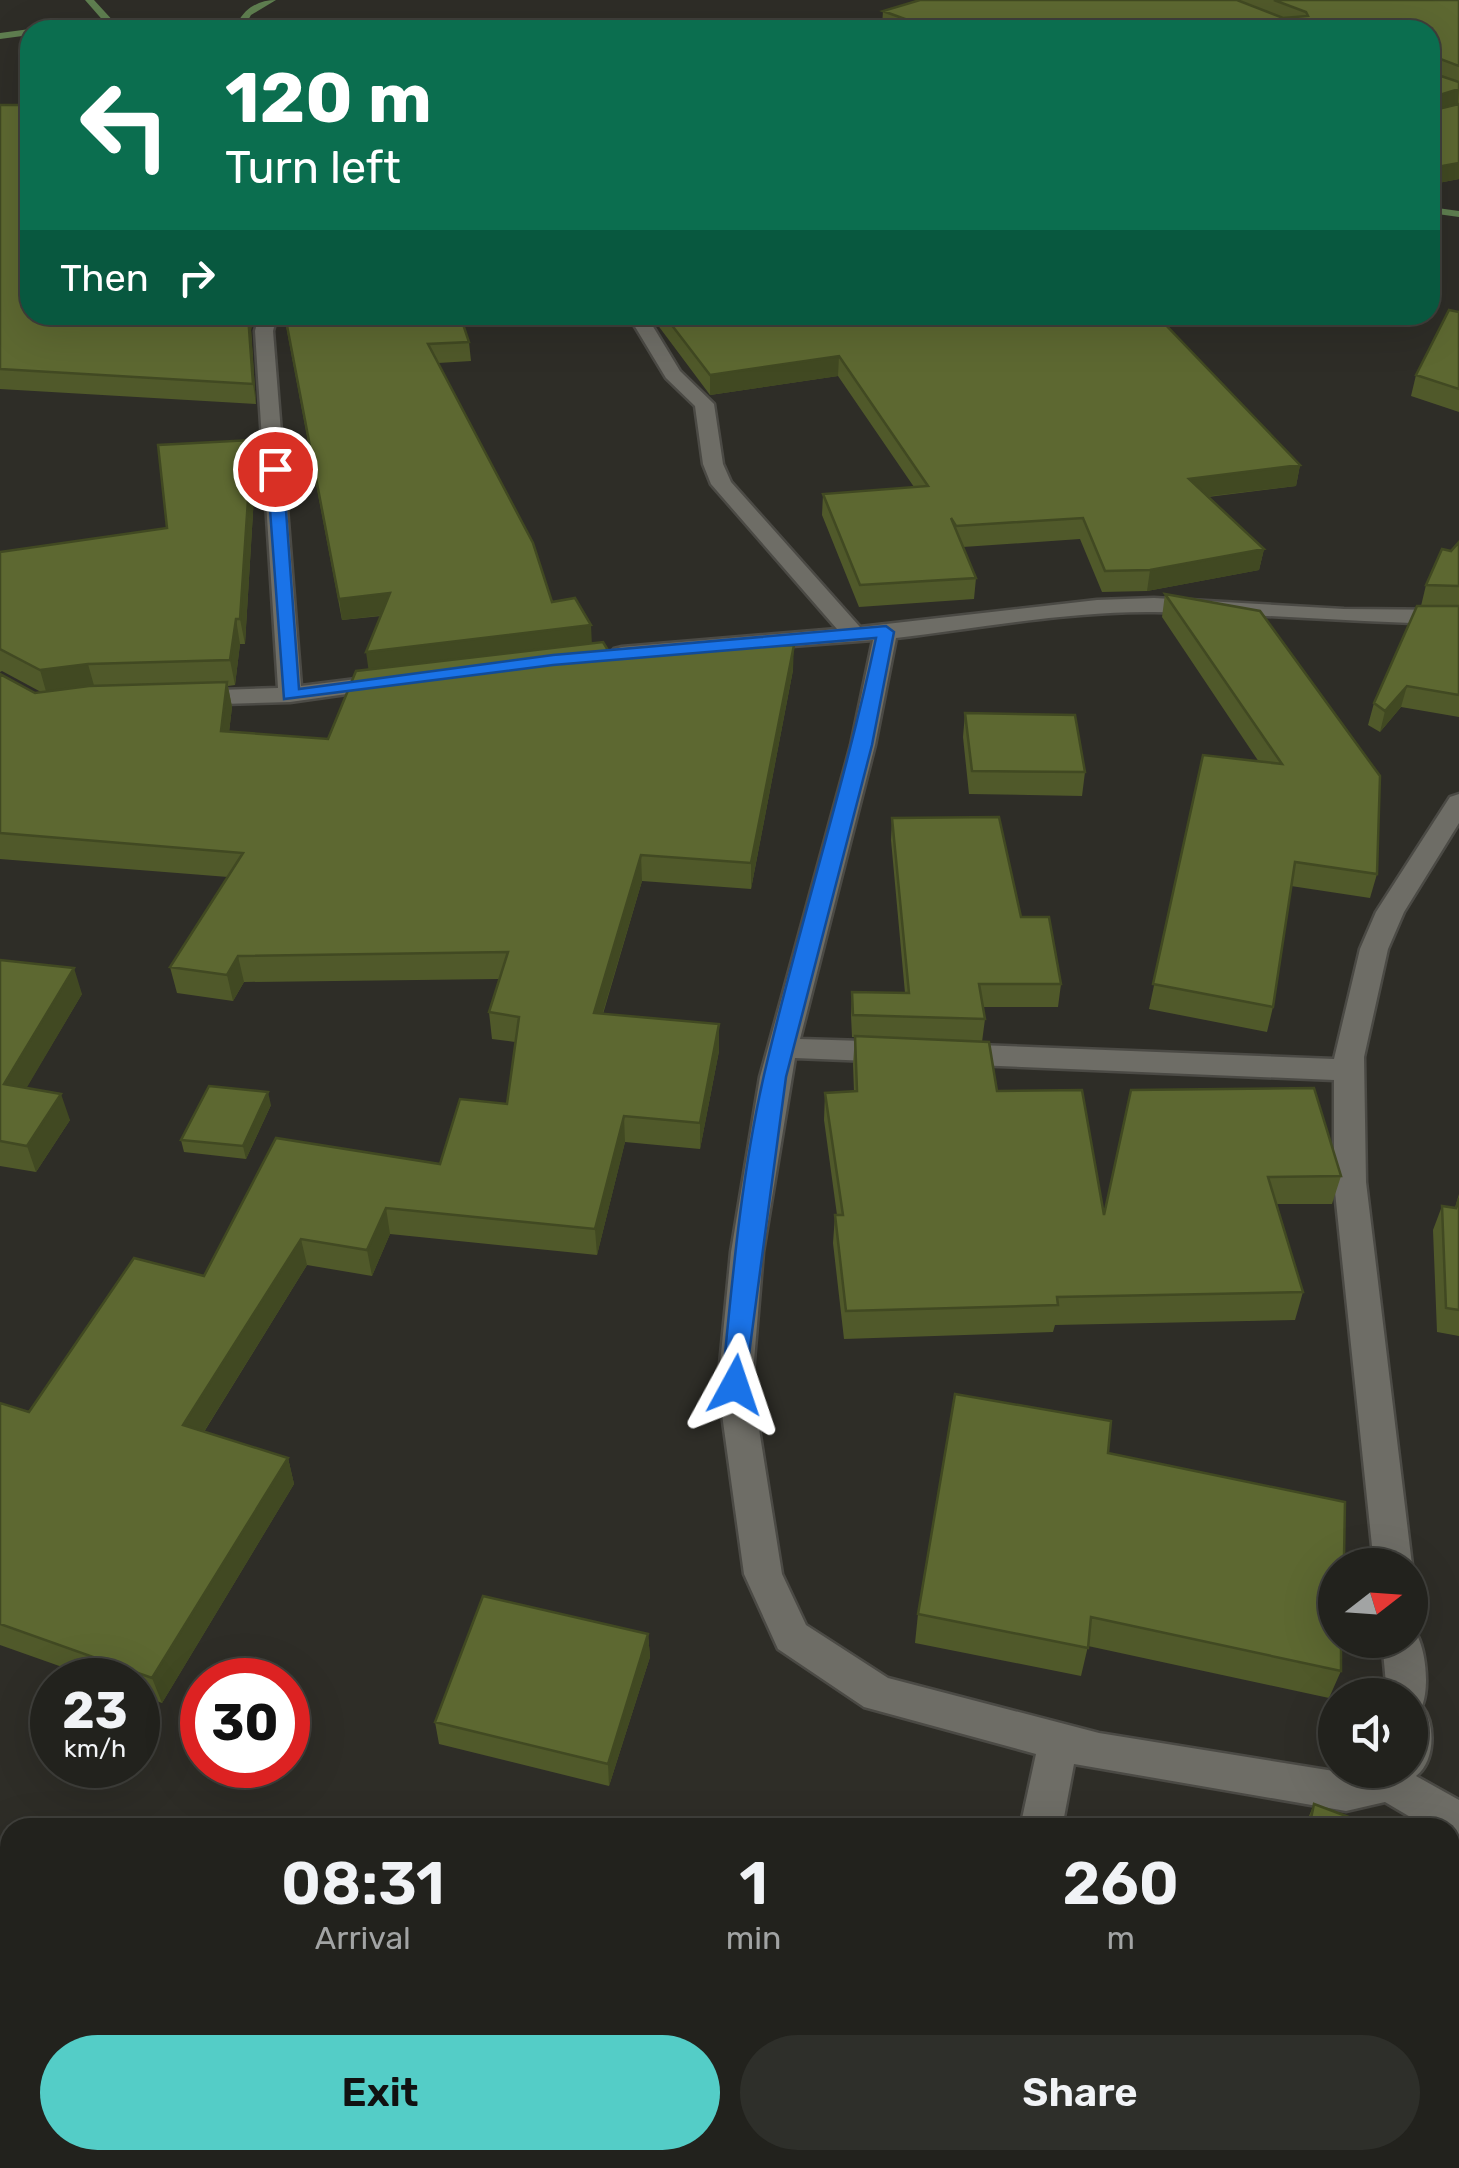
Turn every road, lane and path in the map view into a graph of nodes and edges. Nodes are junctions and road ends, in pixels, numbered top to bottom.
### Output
1 (266, 325) edge
2 (643, 325) edge
3 (1459, 617) edge
4 (870, 633) junction
5 (590, 657) edge
6 (403, 680) edge
7 (290, 695) junction
8 (173, 698) edge
9 (1459, 802) edge
10 (783, 1048) junction
11 (1350, 1070) junction
12 (1391, 1548) edge
13 (1059, 1741) junction
14 (1318, 1787) edge
15 (1321, 1788) edge
16 (1356, 1788) edge
17 (1420, 1788) edge
18 (1043, 1818) edge
19 (1454, 1818) edge

1 - 7 street
2 - 4 street
3 - 4 street
4 - 5 street
4 - 10 street
6 - 7 street
7 - 8 street
9 - 11 street
10 - 11 street
10 - 13 street
11 - 12 street
13 - 14 street
13 - 18 street
15 - 16 street
17 - 19 street

